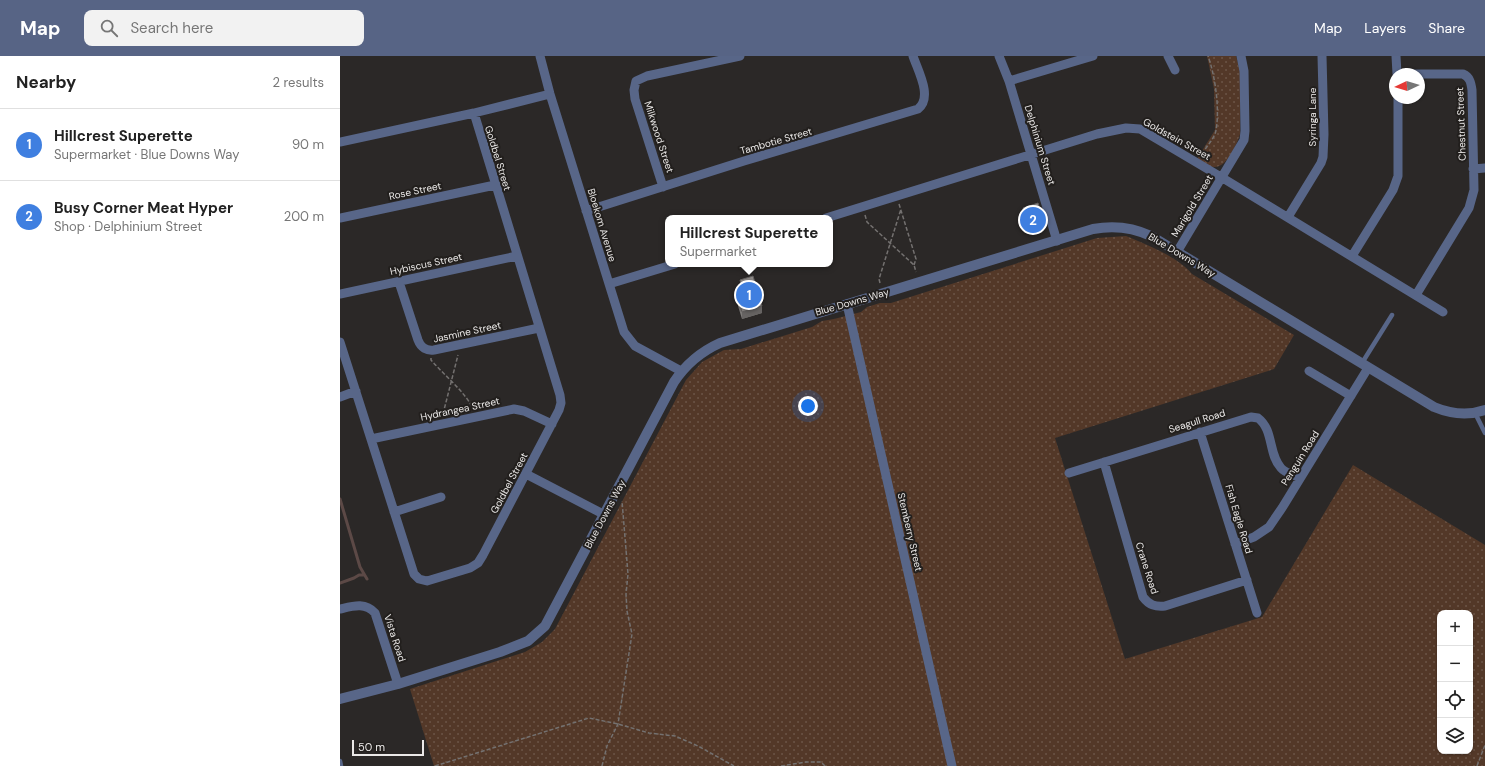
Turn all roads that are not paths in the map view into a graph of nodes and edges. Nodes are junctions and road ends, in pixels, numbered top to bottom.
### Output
1 (540, 56) edge
2 (740, 56) edge
3 (913, 56) edge
4 (999, 56) edge
5 (1093, 56) edge
6 (1168, 56) edge
7 (1241, 56) edge
8 (1322, 56) edge
9 (1396, 56) edge
10 (1397, 68) edge
11 (1175, 70) dead end
12 (1425, 74) edge
13 (1009, 80) junction
14 (550, 94) junction
15 (1398, 104) edge
16 (474, 114) junction
17 (340, 142) edge
18 (1031, 154) junction
19 (1485, 168) edge
20 (1473, 169) junction
21 (1221, 177) junction
22 (495, 185) junction
23 (663, 187) junction
24 (586, 211) junction
25 (833, 216) edge
26 (1288, 217) junction
27 (340, 218) edge
28 (1057, 240) junction
29 (1177, 252) junction
30 (517, 256) junction
31 (1352, 256) junction
32 (665, 267) edge
33 (399, 282) junction
34 (608, 284) junction
35 (340, 294) edge
36 (1416, 295) junction
37 (847, 304) junction
38 (1443, 312) dead end
39 (1392, 315) dead end
40 (539, 328) junction
41 (340, 342) edge
42 (1365, 366) junction
43 (681, 371) junction
44 (1309, 371) dead end
45 (356, 391) junction
46 (1351, 396) junction
47 (340, 397) edge
48 (1480, 411) edge
49 (552, 424) junction
50 (1200, 432) junction
51 (1485, 433) edge
52 (371, 439) junction
53 (1104, 462) junction
54 (1069, 473) dead end
55 (526, 474) junction
56 (1300, 478) junction
57 (441, 497) dead end
58 (394, 512) junction
59 (605, 515) junction
60 (1236, 544) junction
61 (1247, 580) junction
62 (340, 609) edge
63 (1257, 612) dead end
64 (398, 684) junction
65 (340, 699) edge
66 (340, 761) edge
67 (341, 766) edge
68 (952, 766) edge

1 - 14 street, Bloekom Avenue
2 - 23 street, Milkwood Street
3 - 23 street, Tambotie Street
4 - 13 street, Delphinium Street
5 - 13 street
6 - 11 street
7 - 21 street, Marigold Street
8 - 26 street, Syringa Lane
9 - 10 street
12 - 20 street, Chestnut Street
13 - 18 street, Delphinium Street
14 - 16 street
14 - 24 street, Bloekom Avenue
15 - 31 street
16 - 17 street
16 - 22 street, Goldbel Street
18 - 21 street, Goldstein Street
18 - 25 street, Goldstein Street
18 - 28 street, Delphinium Street
19 - 20 street, Chestnut Street
20 - 36 street, Chestnut Street
21 - 26 street, Goldstein Street
21 - 29 street, Marigold Street
22 - 27 street, Rose Street
22 - 30 street, Goldbel Street
23 - 24 street, Tambotie Street
24 - 34 street, Bloekom Avenue
26 - 31 street, Goldstein Street
28 - 29 street, Blue Downs Way
28 - 37 street, Blue Downs Way
29 - 42 street, Blue Downs Way
30 - 33 street, Hybiscus Street
30 - 40 street, Goldbel Street
31 - 36 street, Goldstein Street
32 - 34 street
33 - 35 street, Hybiscus Street
33 - 40 street, Jasmine Street
34 - 43 street, Bloekom Avenue
36 - 38 street, Goldstein Street
37 - 43 street, Blue Downs Way
37 - 68 street, Stemberry Street
39 - 42 lane
40 - 49 street, Goldbel Street
41 - 45 street, Goldbel Street
42 - 46 street, Penguin Road
42 - 48 street, Blue Downs Way
43 - 59 street, Blue Downs Way
44 - 46 street
45 - 47 street
45 - 52 street, Goldbel Street
46 - 56 street, Penguin Road
48 - 51 lane
49 - 52 street, Hydrangea Street
49 - 55 street, Goldbel Street
50 - 53 street, Seagull Road
50 - 56 street, Seagull Road
50 - 60 street, Fish Eagle Road
52 - 58 street, Goldbel Street
53 - 54 street, Seagull Road
53 - 61 street, Crane Road
55 - 58 street, Goldbel Street
55 - 59 street
56 - 60 street, Penguin Road
57 - 58 street
59 - 64 street, Blue Downs Way
60 - 61 street, Fish Eagle Road
61 - 63 street, Fish Eagle Road
62 - 64 street, Vista Road
64 - 65 street, Blue Downs Way
66 - 67 lane

